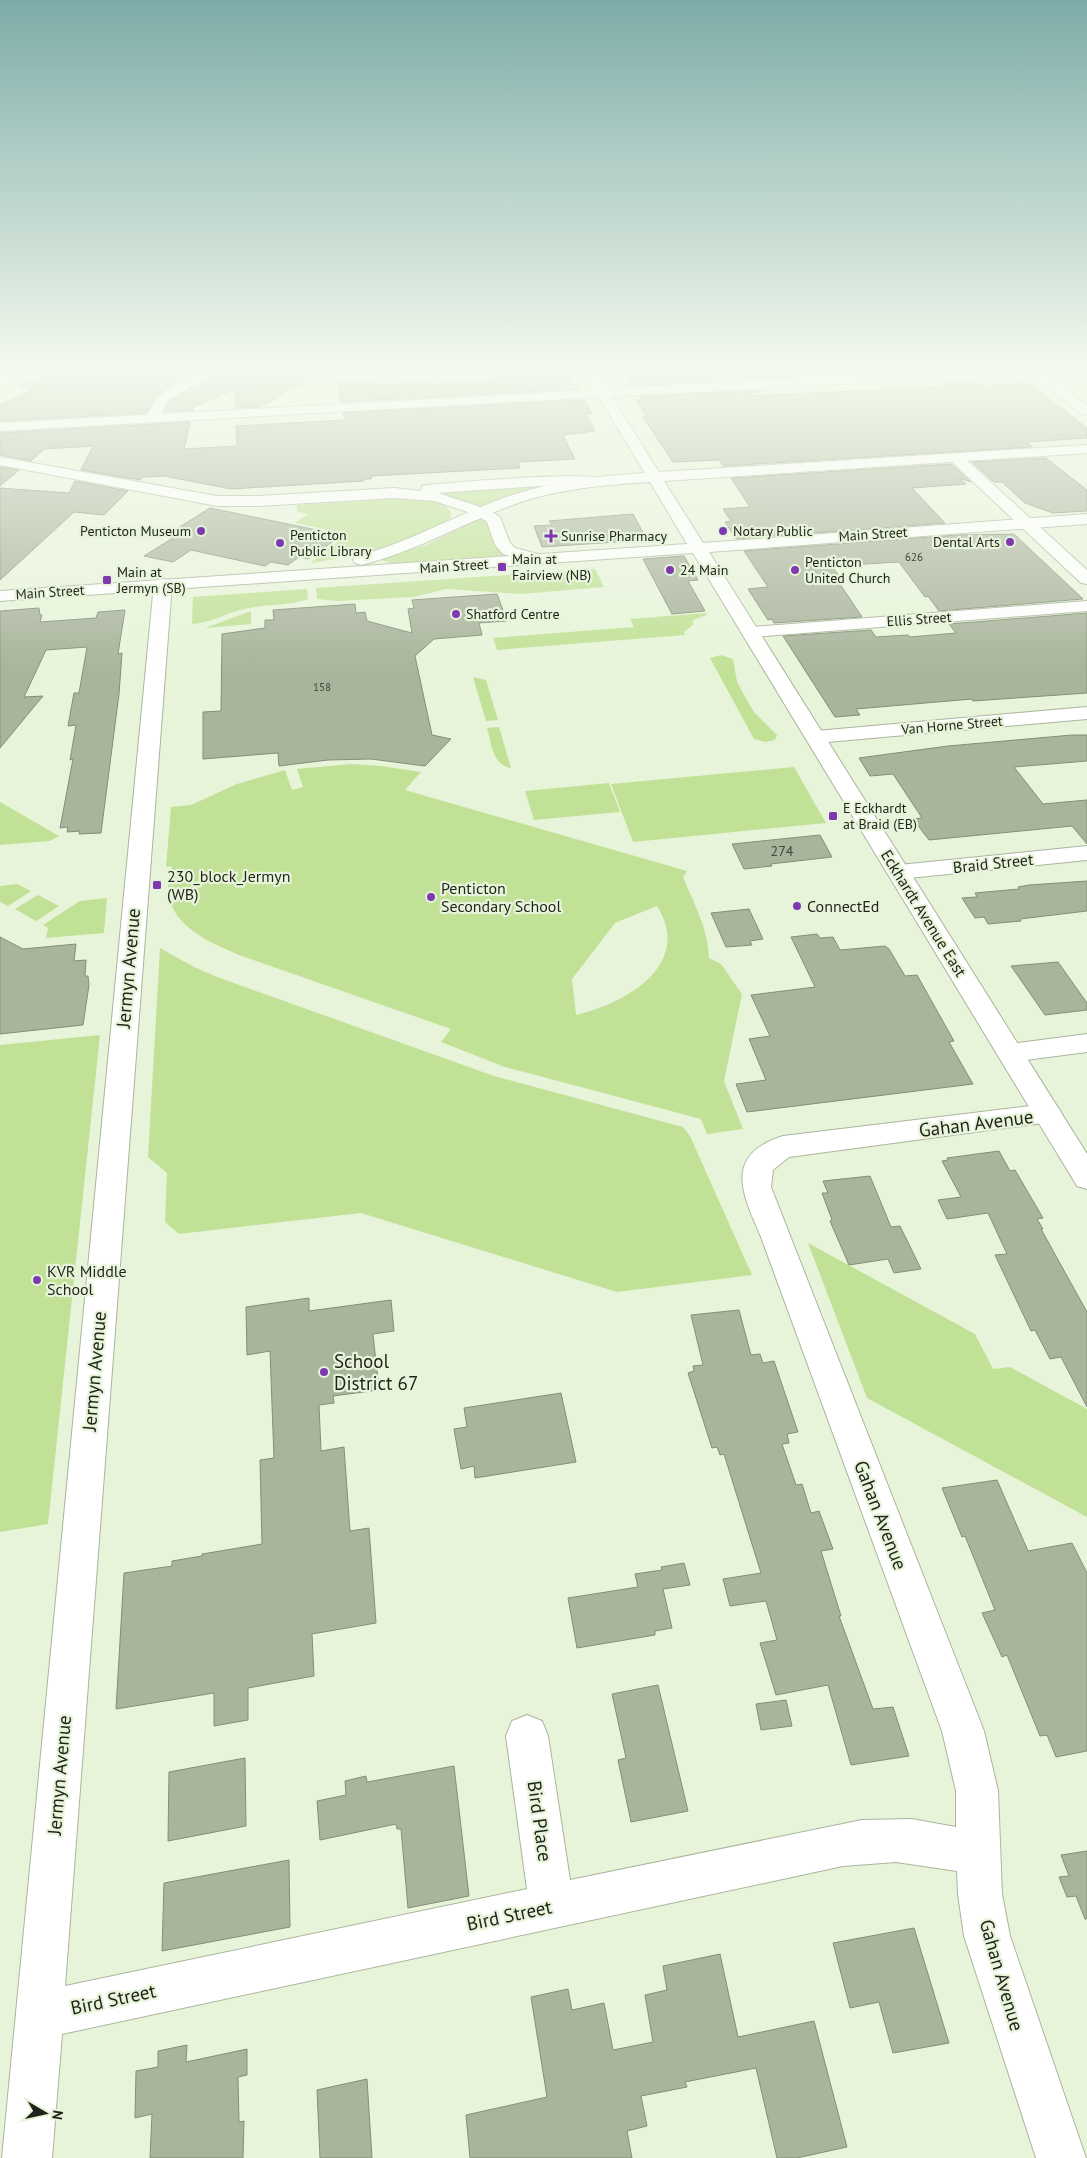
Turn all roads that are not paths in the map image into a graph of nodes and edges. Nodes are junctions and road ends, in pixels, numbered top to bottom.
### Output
1 (58, 472) edge
2 (652, 472) edge
3 (739, 472) edge
4 (971, 472) edge
5 (655, 477) junction
6 (600, 481) junction
7 (394, 493) junction
8 (482, 512) junction
9 (1087, 519) edge
10 (1027, 523) junction
11 (699, 547) junction
12 (539, 560) junction
13 (274, 577) junction
14 (1087, 579) edge
15 (162, 584) junction
16 (0, 596) edge
17 (1087, 606) edge
18 (752, 632) junction
19 (1087, 713) edge
20 (816, 737) junction
21 (1087, 853) edge
22 (899, 872) junction
23 (1087, 1043) edge
24 (1010, 1052) junction
25 (1048, 1114) junction
26 (1087, 1178) edge
27 (527, 1736) dead end
28 (980, 1854) junction
29 (552, 1906) junction
30 (38, 2015) junction
31 (27, 2158) edge
32 (1061, 2158) edge

1 - 7 street
2 - 5 street, Eckhardt Avenue East
3 - 5 street
4 - 10 street
5 - 6 street
5 - 11 street, Eckhardt Avenue East
6 - 7 street
6 - 8 street
7 - 8 street
8 - 12 street
8 - 13 street
9 - 10 street, Main Street
10 - 11 street, Main Street
10 - 14 street
11 - 12 street, Main Street
11 - 18 street, Eckhardt Avenue East
12 - 13 street, Main Street
13 - 15 street, Main Street
15 - 16 street, Main Street
15 - 30 street, Jermyn Avenue
17 - 18 street, Ellis Street
18 - 20 street, Eckhardt Avenue East
19 - 20 street, Van Horne Street
20 - 22 street, Eckhardt Avenue East
21 - 22 street, Braid Street
22 - 24 street, Eckhardt Avenue East
23 - 24 street
24 - 25 street, Eckhardt Avenue East
25 - 26 street, Eckhardt Avenue East
25 - 28 street, Gahan Avenue
27 - 29 street, Bird Place
28 - 29 street, Bird Street
28 - 32 street, Gahan Avenue
29 - 30 street, Bird Street
30 - 31 street, Jermyn Avenue

